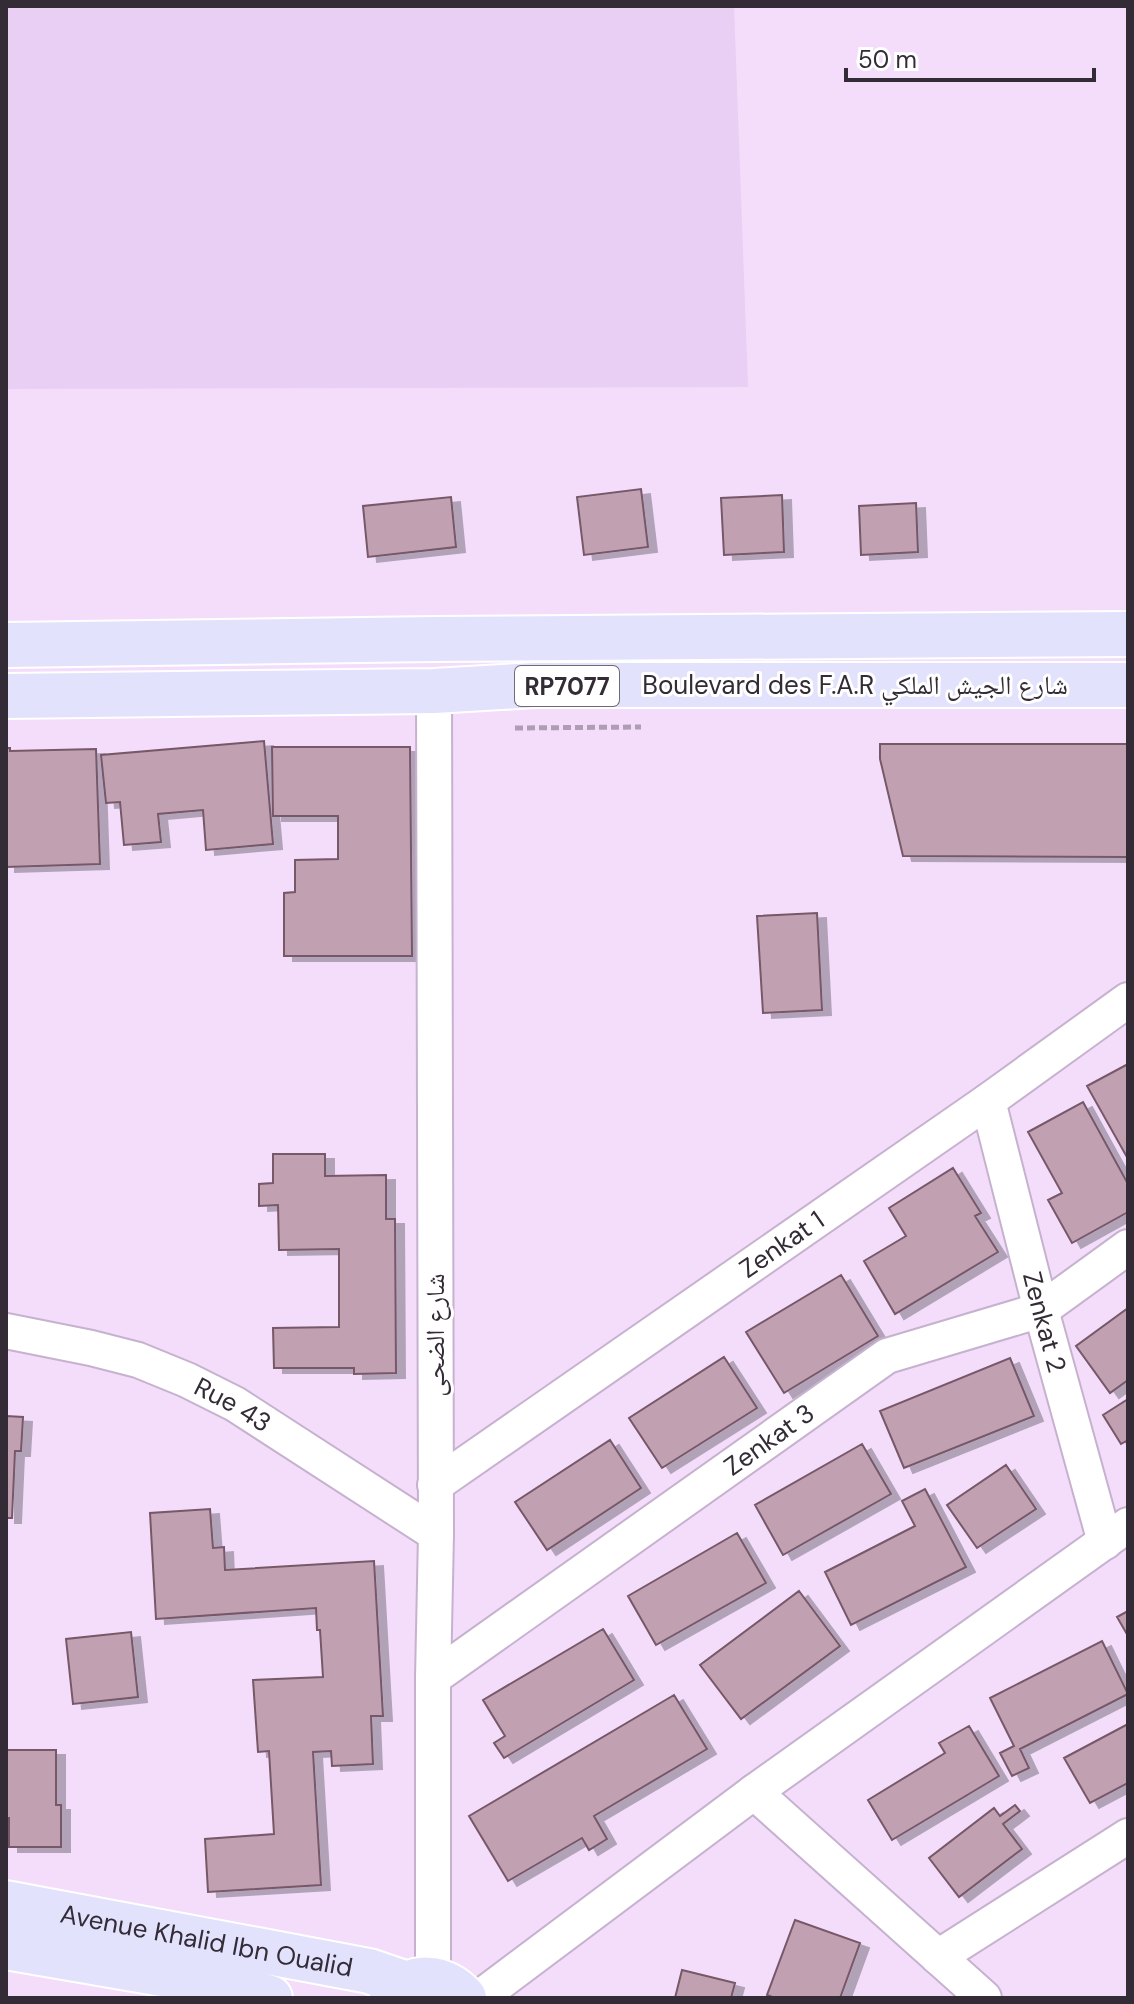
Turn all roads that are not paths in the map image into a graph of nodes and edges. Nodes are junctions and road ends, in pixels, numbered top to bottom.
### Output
1 (1128, 634) edge
2 (6, 645) edge
3 (1128, 685) edge
4 (434, 691) junction
5 (6, 696) edge
6 (1128, 1000) edge
7 (988, 1101) junction
8 (1128, 1247) edge
9 (1041, 1310) junction
10 (6, 1331) edge
11 (435, 1485) junction
12 (1116, 1533) edge
13 (436, 1534) junction
14 (433, 1678) junction
15 (754, 1792) junction
16 (1128, 1836) edge
17 (6, 1903) edge
18 (6, 1947) edge
19 (938, 1957) junction
20 (424, 1990) edge
21 (247, 1994) edge
22 (479, 1998) edge
23 (984, 1998) edge

1 - 2 main road, Boulevard des F.A.R شارع الجيش الملكي / RP7077
3 - 4 main road, Boulevard des F.A.R شارع الجيش الملكي / RP7077
4 - 5 main road, Boulevard des F.A.R شارع الجيش الملكي / RP7077
4 - 11 street, شارع الضحى
6 - 7 street, Zenkat 1
7 - 9 street, Zenkat 2
7 - 11 street, Zenkat 1
8 - 9 street, Zenkat 3
9 - 12 street, Zenkat 2
9 - 14 street, Zenkat 3
10 - 13 street, Rue 43
11 - 13 street, شارع الضحى
12 - 15 street
13 - 14 street, شارع الضحى
14 - 20 street, شارع الضحى
15 - 19 street
15 - 22 street
16 - 19 street
17 - 20 main road, Avenue Khalid Ibn Oualid
18 - 21 main road, Avenue Khalid Ibn Oualid
19 - 23 street

